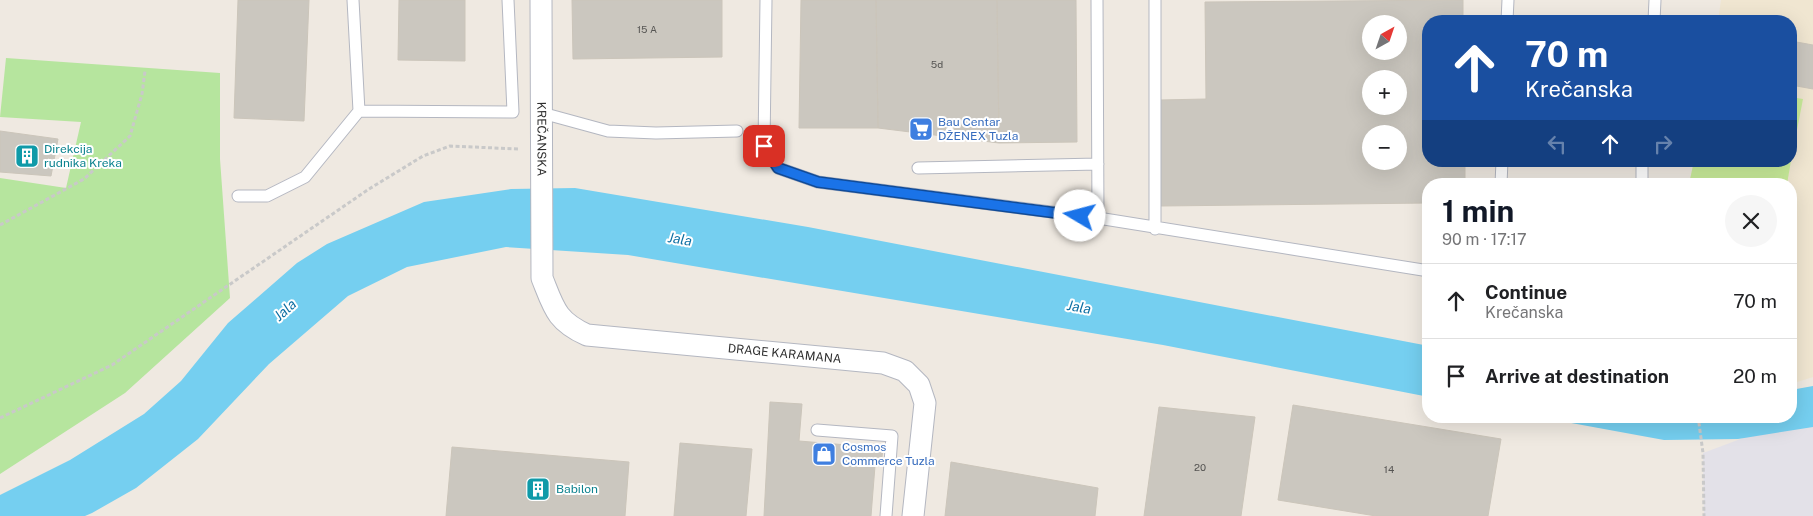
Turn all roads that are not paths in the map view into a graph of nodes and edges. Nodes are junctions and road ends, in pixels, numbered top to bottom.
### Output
1 (353, 0) edge
2 (508, 0) edge
3 (541, 0) edge
4 (766, 0) edge
5 (1097, 0) edge
6 (1155, 0) edge
7 (1508, 0) edge
8 (1656, 0) edge
9 (1507, 15) edge
10 (1655, 15) edge
11 (359, 111) junction
12 (542, 113) junction
13 (737, 131) dead end
14 (1098, 164) junction
15 (918, 168) dead end
16 (238, 196) dead end
17 (1098, 218) junction
18 (1155, 229) junction
19 (1422, 270) edge
20 (542, 278) joint
21 (816, 430) dead end
22 (886, 516) edge
23 (912, 516) edge

1 - 11 lane
2 - 11 lane
3 - 12 street, KREČANSKA
4 - 17 lane
5 - 14 lane
6 - 18 lane
7 - 9 lane
8 - 10 lane
11 - 16 lane
12 - 13 lane
12 - 20 street, KREČANSKA
14 - 15 lane
14 - 17 lane
17 - 18 lane
18 - 19 lane
20 - 23 street, DRAGE KARAMANA
21 - 22 lane

